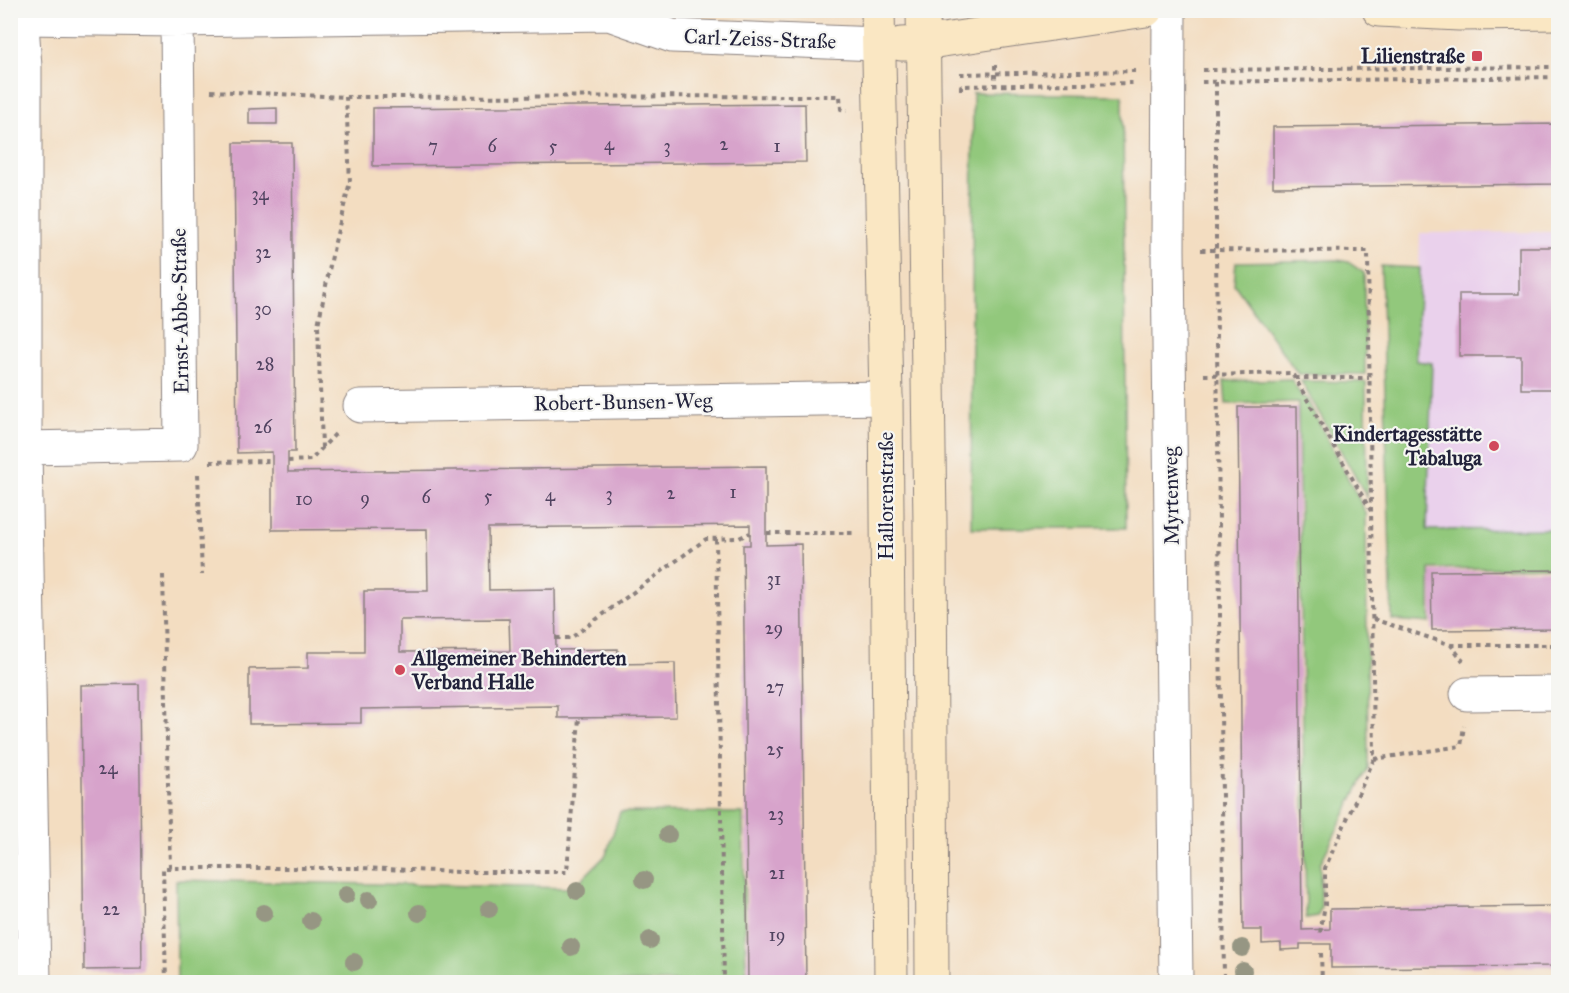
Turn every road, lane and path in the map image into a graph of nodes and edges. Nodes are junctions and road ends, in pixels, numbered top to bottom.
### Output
1 (878, 10) edge
2 (923, 10) edge
3 (1146, 10) edge
4 (1169, 10) edge
5 (1379, 10) edge
6 (611, 12) edge
7 (1558, 13) edge
8 (21, 14) edge
9 (177, 20) junction
10 (878, 45) junction
11 (923, 59) junction
12 (1558, 67) edge
13 (1168, 77) junction
14 (1558, 77) edge
15 (1215, 82) junction
16 (178, 89) junction
17 (346, 97) junction
18 (924, 109) junction
19 (879, 111) junction
20 (1168, 250) junction
21 (1216, 250) junction
22 (1217, 374) junction
23 (1170, 376) junction
24 (1295, 378) junction
25 (1369, 378) junction
26 (886, 398) junction
27 (360, 406) joint
28 (25, 448) junction
29 (322, 448) junction
30 (189, 450) junction
31 (272, 461) dead end
32 (288, 461) dead end
33 (1371, 512) junction
34 (750, 533) dead end
35 (766, 533) dead end
36 (821, 533) dead end
37 (716, 539) junction
38 (163, 575) dead end
39 (202, 575) dead end
40 (556, 638) dead end
41 (1451, 645) dead end
42 (1558, 645) edge
43 (1558, 693) edge
44 (1467, 694) dead end
45 (579, 718) dead end
46 (170, 868) junction
47 (1320, 933) dead end
48 (1321, 953) dead end
49 (34, 982) edge
50 (166, 982) edge
51 (724, 982) edge
52 (891, 982) edge
53 (932, 982) edge
54 (1176, 982) edge
55 (1224, 982) edge
56 (1322, 982) edge

1 - 10 street, Hallorenstraße
2 - 11 street, Hallorenstraße
3 - 11 street
4 - 13 street, Myrtenweg
5 - 7 street
6 - 9 street, Carl-Zeiss-Straße
6 - 10 street, Carl-Zeiss-Straße
8 - 9 street, Carl-Zeiss-Straße
8 - 28 street
9 - 16 street, Ernst-Abbe-Straße
10 - 11 street
10 - 19 street, Hallorenstraße
11 - 13 path
11 - 18 street, Hallorenstraße
12 - 13 path
13 - 15 path
13 - 18 path
13 - 20 street, Myrtenweg
14 - 15 path
15 - 21 path
16 - 17 path
16 - 30 street, Ernst-Abbe-Straße
17 - 19 path
17 - 29 path
18 - 53 street, Hallorenstraße
19 - 26 street, Hallorenstraße
20 - 21 path
20 - 23 street, Myrtenweg
21 - 22 path
21 - 25 path
22 - 23 path
22 - 24 path
22 - 55 path
23 - 54 street, Myrtenweg
24 - 25 path
24 - 33 path
25 - 33 path
26 - 27 street, Robert-Bunsen-Weg
26 - 52 street, Hallorenstraße
27 - 29 path
28 - 30 street
28 - 49 street
29 - 32 path
30 - 31 path
30 - 39 path
33 - 47 path
34 - 37 path
35 - 36 path
37 - 40 path
37 - 51 path
38 - 46 path
41 - 42 path
43 - 44 street
45 - 46 path
46 - 50 path
48 - 56 path

